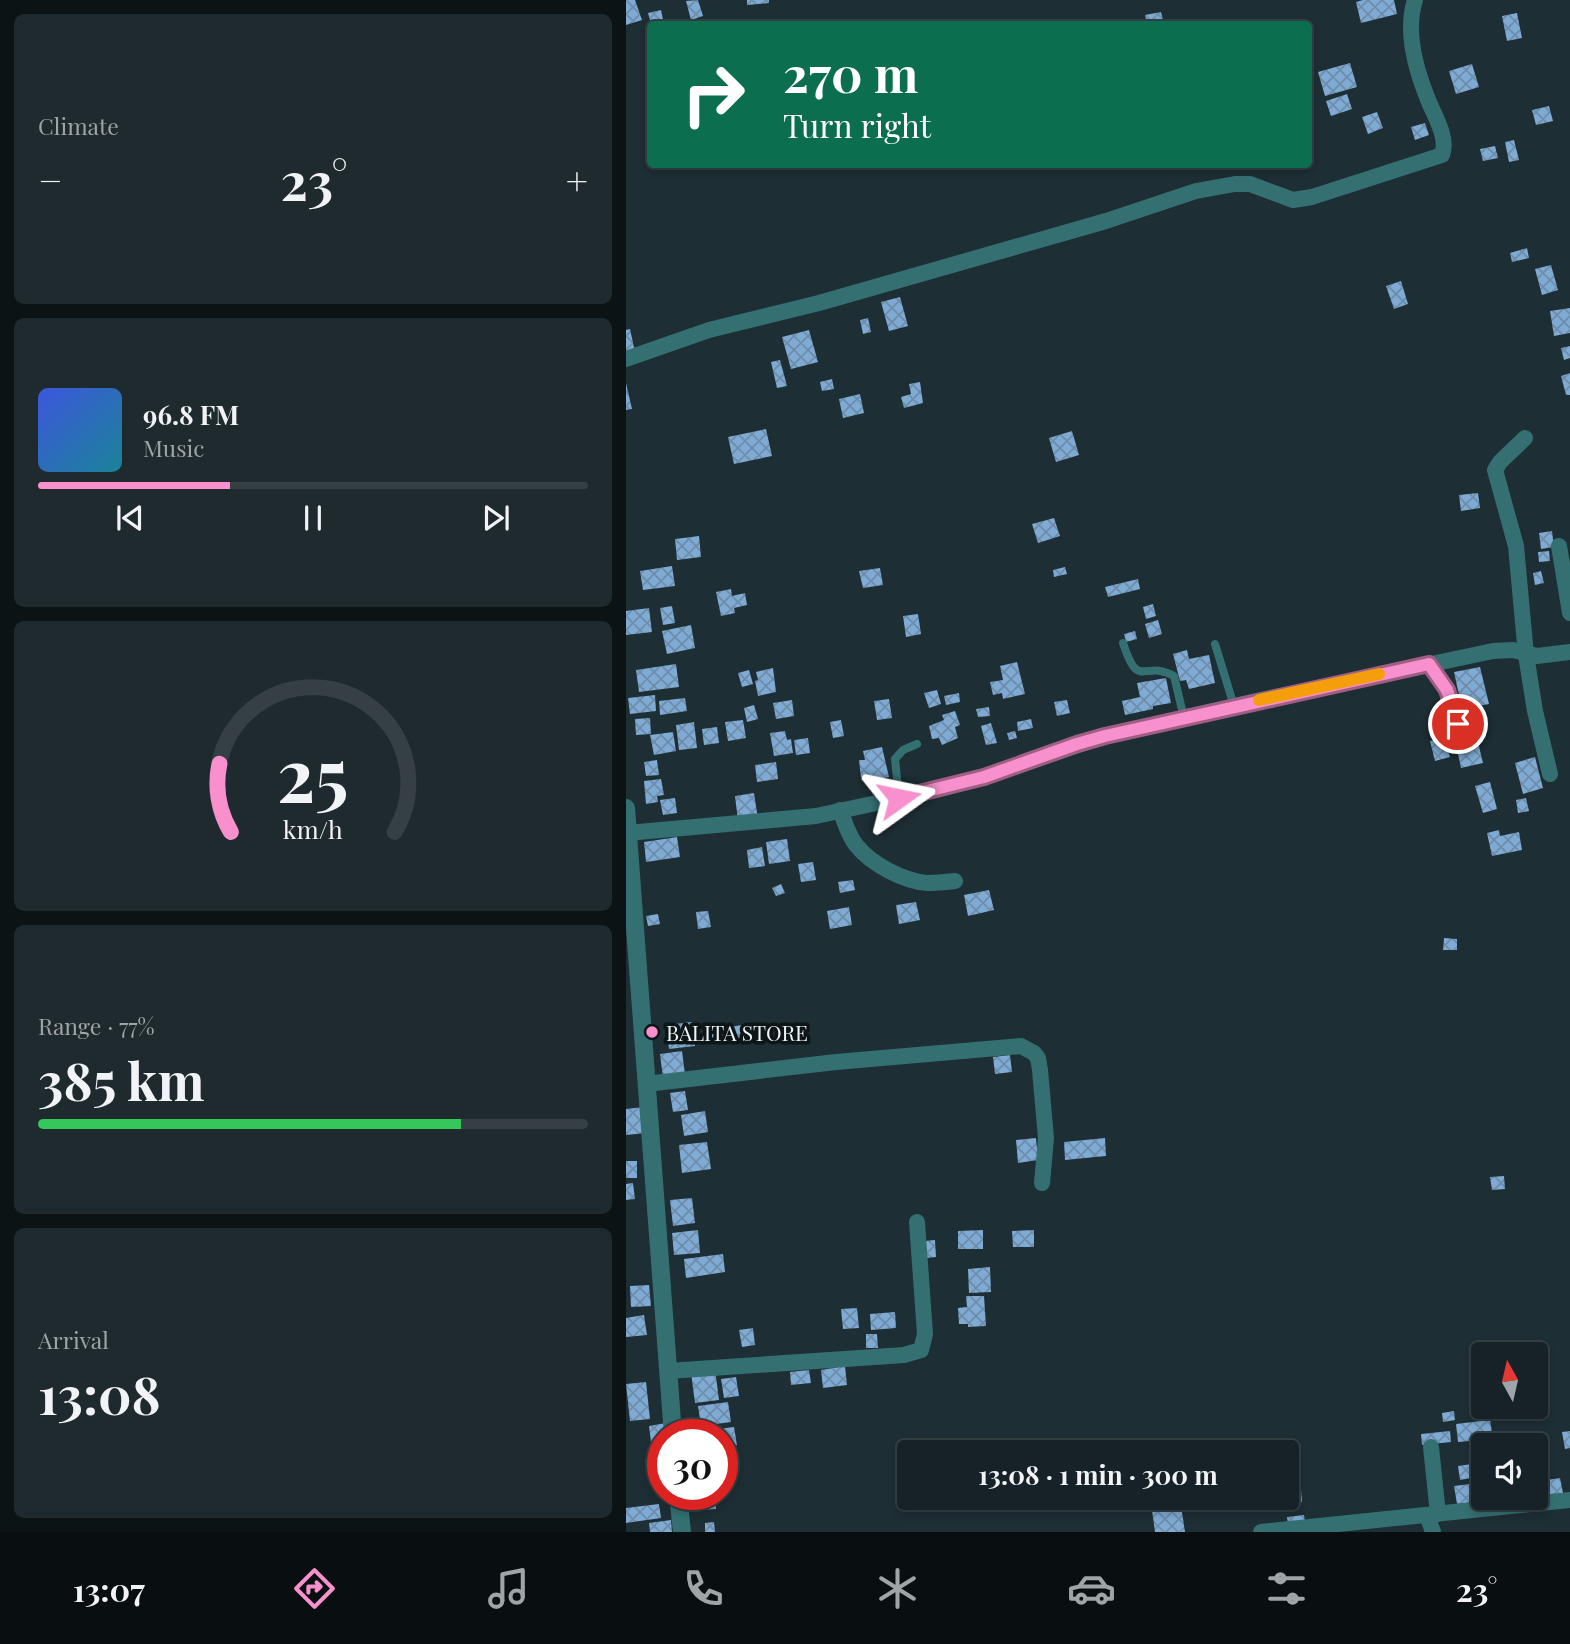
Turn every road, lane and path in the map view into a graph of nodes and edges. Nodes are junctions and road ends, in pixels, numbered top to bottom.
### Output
1 (1415, 0) edge
2 (626, 359) edge
3 (1524, 438) dead end
4 (1559, 546) dead end
5 (1569, 613) edge
6 (1123, 643) dead end
7 (1215, 644) dead end
8 (1569, 652) edge
9 (1526, 654) junction
10 (1429, 664) junction
11 (1234, 706) junction
12 (1184, 718) junction
13 (1458, 724) dead end
14 (917, 744) dead end
15 (1550, 774) dead end
16 (899, 798) junction
17 (626, 808) edge
18 (840, 810) junction
19 (627, 833) edge
20 (955, 881) dead end
21 (646, 1084) junction
22 (1042, 1183) dead end
23 (917, 1222) dead end
24 (668, 1371) junction
25 (672, 1419) edge
26 (1431, 1447) dead end
27 (1569, 1500) edge
28 (680, 1510) edge
29 (1432, 1514) junction
30 (682, 1532) edge
31 (1261, 1532) edge
32 (1433, 1532) edge

1 - 2 street
3 - 9 street
4 - 5 street
6 - 12 lane
7 - 11 lane
8 - 9 street
9 - 10 street
9 - 15 street
10 - 11 street
10 - 13 street
11 - 12 street
12 - 16 street
14 - 16 lane
16 - 18 street
17 - 19 street
18 - 19 street
18 - 20 street
19 - 21 street
21 - 22 street
21 - 24 street
23 - 24 street
24 - 25 street
26 - 29 street
27 - 29 street
28 - 30 street
29 - 31 street
29 - 32 street

